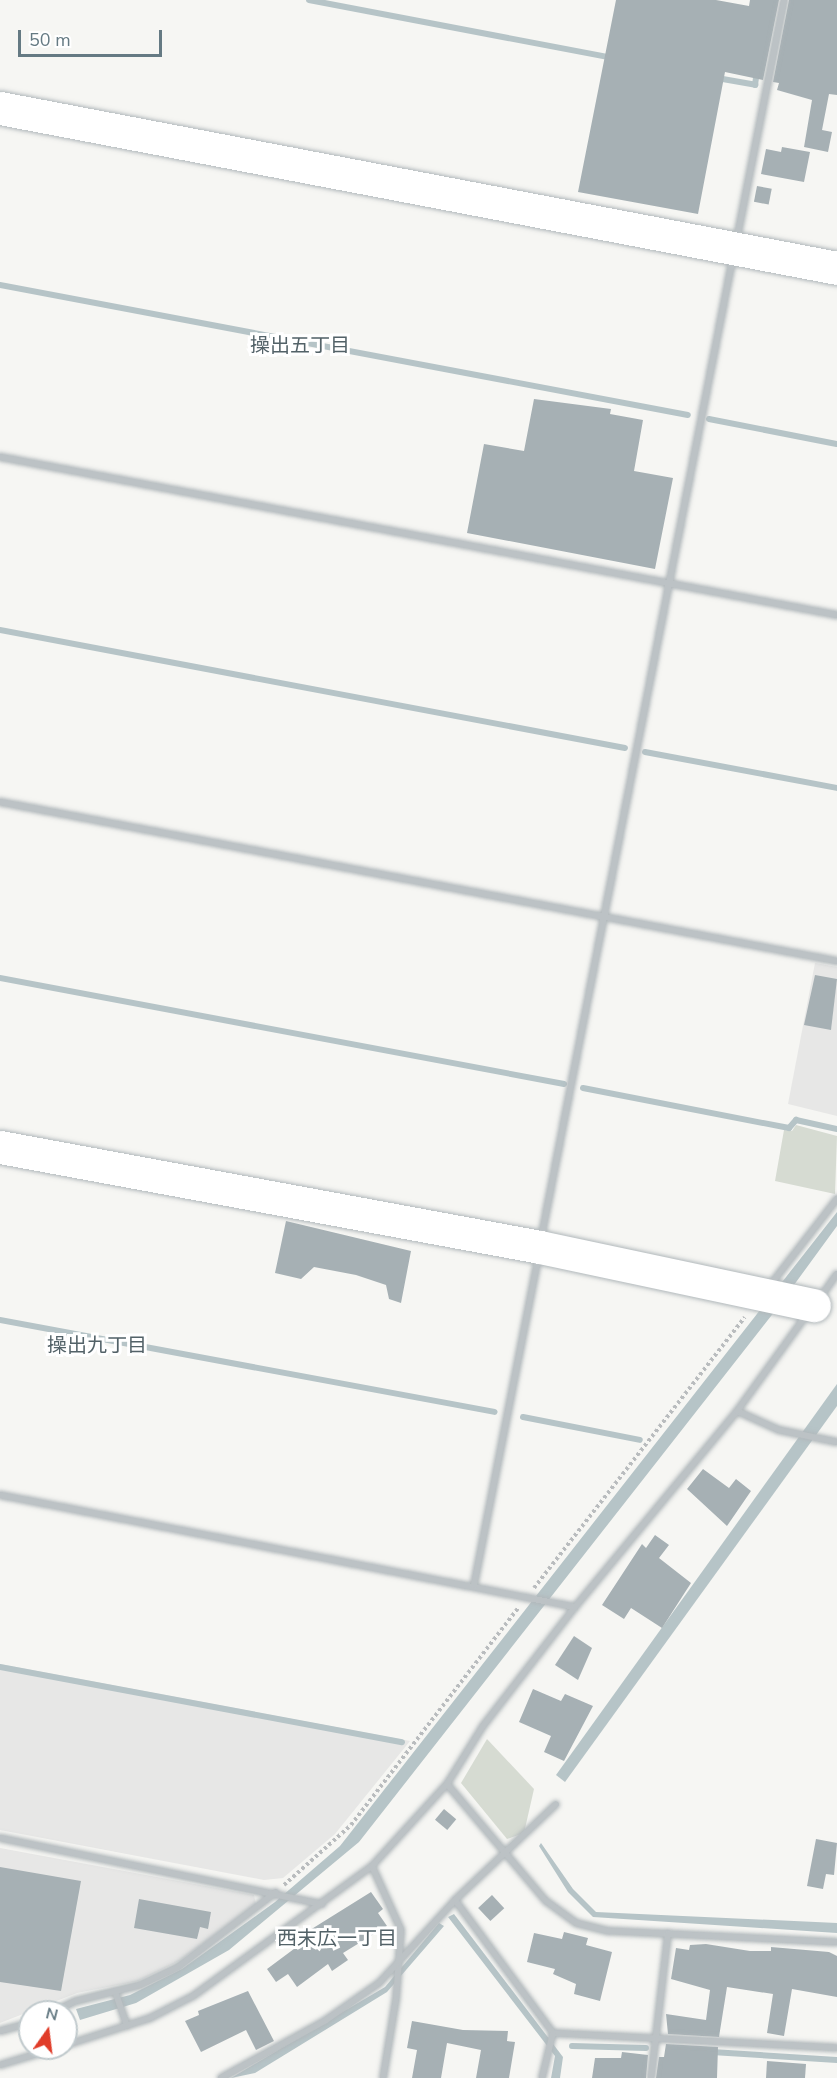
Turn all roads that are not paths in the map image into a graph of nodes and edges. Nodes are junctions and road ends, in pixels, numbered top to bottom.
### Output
1 (784, 0) edge
2 (0, 108) edge
3 (735, 247) junction
4 (837, 267) edge
5 (0, 457) edge
6 (669, 583) junction
7 (837, 615) edge
8 (0, 802) edge
9 (604, 915) junction
10 (837, 961) edge
11 (0, 1147) edge
12 (837, 1199) edge
13 (540, 1247) junction
14 (837, 1274) edge
15 (789, 1300) junction
16 (736, 1411) junction
17 (837, 1442) edge
18 (0, 1496) edge
19 (474, 1585) junction
20 (575, 1607) junction
21 (447, 1784) junction
22 (556, 1804) dead end
23 (0, 1839) edge
24 (507, 1854) junction
25 (372, 1866) junction
26 (276, 1892) junction
27 (455, 1900) junction
28 (322, 1904) junction
29 (668, 1933) junction
30 (837, 1942) edge
31 (399, 1965) junction
32 (116, 1993) junction
33 (78, 2004) edge
34 (18, 2026) edge
35 (127, 2026) junction
36 (0, 2031) edge
37 (554, 2033) junction
38 (657, 2038) junction
39 (78, 2041) edge
40 (837, 2048) edge
41 (18, 2060) edge
42 (0, 2065) edge
43 (221, 2078) edge
44 (383, 2078) edge
45 (542, 2078) edge
46 (651, 2078) edge

1 - 3 street
2 - 3 street
3 - 4 street
3 - 6 street
5 - 6 street
6 - 7 street
6 - 9 street
8 - 9 street
9 - 10 street
9 - 13 street
11 - 13 street
12 - 15 street
13 - 15 street
13 - 19 street
14 - 15 street
15 - 16 street
16 - 17 street
16 - 20 street
18 - 19 street
19 - 20 street
20 - 21 street
21 - 24 street
21 - 25 street
22 - 24 street
23 - 26 street
24 - 27 street
24 - 29 street
25 - 28 street
25 - 31 street
26 - 28 street
26 - 32 street
27 - 31 street
27 - 37 street
28 - 35 street
29 - 30 street
29 - 38 street
31 - 43 street
31 - 44 street
32 - 33 street
32 - 35 street
34 - 36 street
35 - 39 street
37 - 38 street
37 - 45 street
38 - 40 street
38 - 46 street
41 - 42 street

